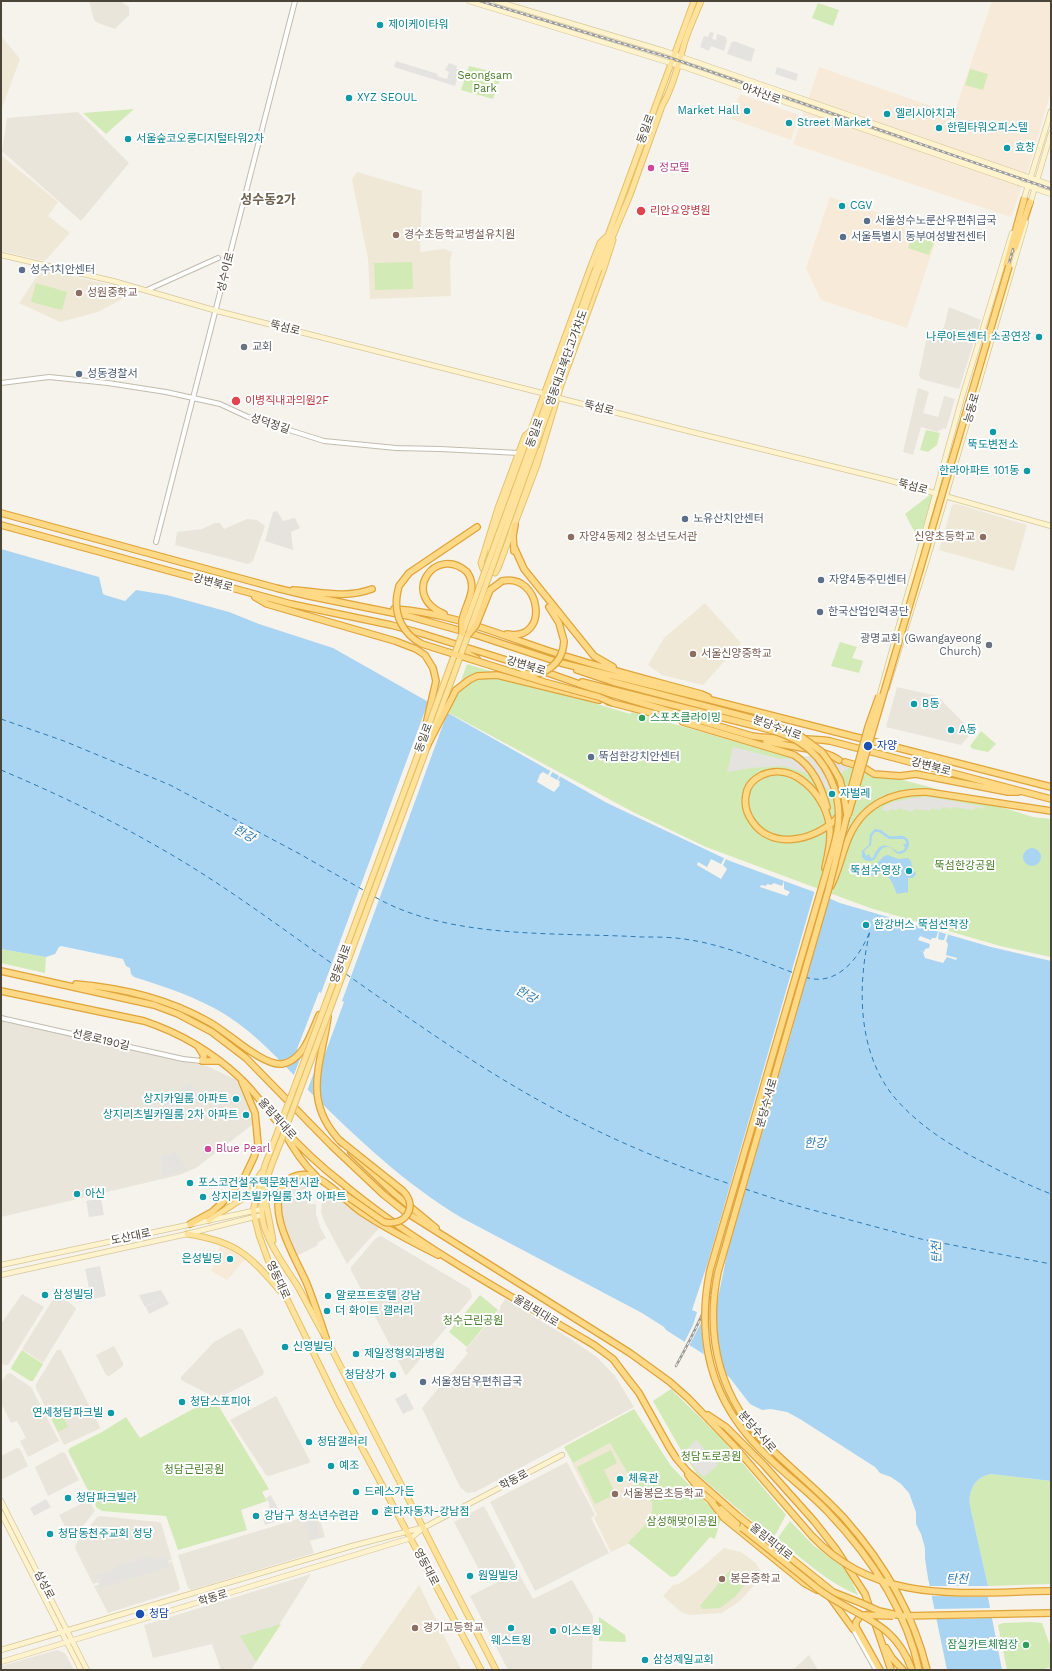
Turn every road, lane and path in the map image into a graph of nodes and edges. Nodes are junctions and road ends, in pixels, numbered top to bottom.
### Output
1 (295, 1) edge
2 (471, 1) edge
3 (496, 1) edge
4 (694, 1) edge
5 (701, 1) edge
6 (685, 25) junction
7 (688, 34) junction
8 (674, 54) junction
9 (682, 57) junction
10 (671, 62) junction
11 (679, 65) junction
12 (1051, 112) edge
13 (1051, 133) edge
14 (906, 137) junction
15 (902, 143) junction
16 (1021, 175) junction
17 (1015, 177) junction
18 (1031, 178) junction
19 (1037, 181) junction
20 (1019, 183) junction
21 (1051, 185) edge
22 (1028, 186) junction
23 (1035, 188) junction
24 (1051, 194) edge
25 (1027, 201) junction
26 (606, 237) junction
27 (613, 240) junction
28 (1, 255) edge
29 (218, 258) dead end
30 (1008, 265) junction
31 (597, 269) junction
32 (147, 290) junction
33 (217, 311) junction
34 (1, 383) edge
35 (545, 394) junction
36 (559, 397) junction
37 (193, 398) junction
38 (531, 431) junction
39 (541, 450) junction
40 (519, 453) junction
41 (937, 493) junction
42 (946, 496) junction
43 (1, 513) edge
44 (1, 525) edge
45 (515, 525) junction
46 (1051, 526) edge
47 (477, 527) dead end
48 (156, 542) dead end
49 (514, 547) junction
50 (490, 557) junction
51 (495, 560) junction
52 (276, 588) junction
53 (372, 589) dead end
54 (247, 593) junction
55 (373, 609) junction
56 (455, 619) junction
57 (495, 632) junction
58 (465, 634) junction
59 (448, 642) junction
60 (561, 663) junction
61 (551, 674) junction
62 (642, 677) junction
63 (712, 700) junction
64 (613, 702) junction
65 (663, 716) junction
66 (757, 723) junction
67 (712, 724) junction
68 (741, 733) junction
69 (424, 747) junction
70 (839, 760) dead end
71 (845, 762) dead end
72 (1051, 787) edge
73 (1030, 793) junction
74 (1051, 799) edge
75 (1051, 811) edge
76 (828, 818) junction
77 (842, 836) junction
78 (377, 866) joint
79 (382, 869) joint
80 (821, 888) junction
81 (828, 891) junction
82 (1, 971) edge
83 (57, 983) junction
84 (1, 991) edge
85 (327, 1000) junction
86 (329, 1014) junction
87 (1, 1018) edge
88 (198, 1046) junction
89 (202, 1061) junction
90 (220, 1061) junction
91 (240, 1078) junction
92 (280, 1125) junction
93 (339, 1140) junction
94 (302, 1159) junction
95 (265, 1165) junction
96 (323, 1182) junction
97 (264, 1192) junction
98 (262, 1209) junction
99 (253, 1211) junction
100 (262, 1216) junction
101 (254, 1218) junction
102 (209, 1220) junction
103 (190, 1224) junction
104 (188, 1234) junction
105 (447, 1238) junction
106 (275, 1249) junction
107 (1, 1265) edge
108 (1, 1275) edge
109 (477, 1276) junction
110 (286, 1298) junction
111 (326, 1338) junction
112 (698, 1408) junction
113 (562, 1455) dead end
114 (676, 1458) junction
115 (1, 1501) edge
116 (711, 1501) junction
117 (1, 1513) edge
118 (423, 1528) junction
119 (407, 1531) junction
120 (411, 1538) junction
121 (817, 1579) junction
122 (1051, 1591) edge
123 (831, 1599) junction
124 (1051, 1613) edge
125 (902, 1616) junction
126 (852, 1629) joint
127 (878, 1629) junction
128 (65, 1631) junction
129 (72, 1640) junction
130 (67, 1642) junction
131 (1, 1650) edge
132 (1, 1662) edge
133 (81, 1670) edge
134 (87, 1670) edge
135 (481, 1670) edge
136 (496, 1670) edge
137 (876, 1670) edge
138 (880, 1670) edge
139 (891, 1670) edge
140 (903, 1670) edge
141 (912, 1670) edge
142 (919, 1670) edge
143 (927, 1670) edge

1 - 33 street, 성수이로
2 - 10 main road, 아차산로
3 - 8 main road, 아차산로
4 - 6 main road, 동일로
5 - 7 main road, 동일로
6 - 7 main road
6 - 8 main road, 동일로
7 - 9 main road, 동일로
8 - 9 main road, 아차산로
8 - 10 main road, 동일로
9 - 11 main road, 동일로
9 - 14 main road, 아차산로
10 - 11 main road, 아차산로
10 - 26 main road, 동일로
11 - 15 main road, 아차산로
11 - 27 main road, 동일로
12 - 18 main road, 능동로
13 - 19 main road, 능동로
14 - 15 main road
14 - 16 main road, 아차산로
14 - 17 main road
15 - 20 main road, 아차산로
16 - 17 main road
16 - 18 main road, 아차산로
17 - 20 main road
18 - 19 main road, 아차산로
18 - 22 main road, 능동로
19 - 21 main road, 아차산로
19 - 23 main road, 능동로
20 - 22 main road, 아차산로
22 - 23 main road, 아차산로
22 - 25 main road, 능동로
23 - 24 main road, 아차산로
23 - 25 main road, 능동로
25 - 30 highway
25 - 41 main road, 능동로
25 - 42 main road, 능동로
26 - 31 main road, 동일로
26 - 35 main road
27 - 31 main road, 동일로
27 - 36 main road, 동일로
28 - 32 main road, 뚝섬로
29 - 32 street
30 - 76 highway, bridge
30 - 77 highway, bridge
31 - 50 main road, 동일로, bridge
31 - 51 main road, 영동대교북단고가차도, bridge
32 - 33 main road, 뚝섬로
33 - 35 main road, 뚝섬로
33 - 37 street, 성수이로
34 - 37 street, 성덕정길
35 - 36 main road, 뚝섬로
35 - 38 main road
36 - 39 main road, 동일로
36 - 41 main road, 뚝섬로
37 - 40 street, 성덕정길
37 - 48 street, 성수이로
38 - 40 main road
38 - 50 main road, bridge
39 - 45 main road, 동일로
39 - 51 main road, bridge
40 - 45 main road, 동일로
41 - 42 main road, 뚝섬로
41 - 42 main road, 능동로
42 - 46 main road, 뚝섬로
43 - 52 highway, 강변북로
44 - 54 highway, 강변북로
45 - 49 highway
47 - 64 highway, bridge
49 - 59 highway, bridge
49 - 62 highway
50 - 58 main road, 동일로, bridge
51 - 58 main road, 동일로, bridge
52 - 53 highway
52 - 55 highway, 강변북로
54 - 59 highway, 강변북로
54 - 69 highway, bridge
55 - 56 highway
55 - 60 highway, 강변북로
56 - 57 highway
56 - 58 highway, bridge
57 - 58 highway, bridge
57 - 62 highway
58 - 69 main road, 동일로, bridge
59 - 61 highway, 강변북로
60 - 63 highway, 강변북로
60 - 66 highway, 분당수서로
61 - 66 highway, 분당수서로
61 - 67 highway, 강변북로
62 - 63 highway
63 - 72 highway, 강변북로
64 - 65 highway
64 - 69 highway, bridge
65 - 67 highway
65 - 76 highway
66 - 77 highway, 분당수서로, bridge
66 - 80 highway, 분당수서로, bridge
67 - 68 highway, 강변북로
68 - 70 highway
68 - 73 highway, 강변북로
69 - 78 main road, 동일로
69 - 79 main road, 동일로
71 - 73 highway
73 - 74 highway, 강변북로
75 - 81 highway, bridge
76 - 80 highway, bridge
77 - 81 highway, 분당수서로, bridge
78 - 85 main road, 영동대로
79 - 86 main road, 영동대로, bridge
80 - 142 highway, 분당수서로, bridge
81 - 143 highway, 분당수서로, bridge
82 - 83 highway, 올림픽대로
83 - 85 highway, bridge
83 - 105 highway, 올림픽대로
84 - 88 highway, 올림픽대로
85 - 95 main road, 영동대로, bridge
86 - 93 highway, bridge
86 - 97 main road, 영동대로, bridge
87 - 89 street, 선릉로190길
88 - 89 highway
88 - 90 highway, 올림픽대로
89 - 90 highway
90 - 91 highway, 올림픽대로
91 - 92 highway, 올림픽대로
91 - 103 highway
92 - 94 highway
92 - 109 highway, 올림픽대로
93 - 94 highway, bridge
93 - 105 highway, bridge
94 - 96 highway
95 - 99 main road, 영동대로
95 - 102 main road
96 - 109 highway
96 - 111 highway
97 - 98 main road, 영동대로
97 - 106 main road
98 - 99 main road, 도산대로
98 - 100 main road, 영동대로
99 - 101 main road, 영동대로
99 - 102 main road, 도산대로
100 - 101 main road, 도산대로
100 - 106 main road, 영동대로
101 - 104 main road, 도산대로
101 - 110 main road, 영동대로
102 - 103 main road, 도산대로
103 - 107 main road, 도산대로
104 - 108 main road, 도산대로
104 - 110 main road
105 - 112 highway, 올림픽대로
106 - 111 main road, 영동대로
109 - 114 highway, 올림픽대로
110 - 119 main road, 영동대로
111 - 118 main road, 영동대로
112 - 122 highway, 올림픽대로, bridge
112 - 127 highway
113 - 118 main road, 학동로
114 - 116 highway
114 - 121 highway, 올림픽대로
115 - 128 main road, 삼성로
116 - 123 highway
116 - 141 highway, bridge
117 - 128 main road, 삼성로
118 - 119 main road, 학동로
118 - 120 main road, 학동로
118 - 136 main road, 영동대로
119 - 120 main road, 영동대로
119 - 128 main road, 학동로
120 - 129 main road, 학동로
120 - 135 main road, 영동대로
121 - 123 highway
121 - 125 highway, 올림픽대로, bridge
123 - 126 highway
124 - 125 highway, 올림픽대로, bridge
125 - 138 highway, bridge
126 - 137 street
127 - 139 highway
127 - 140 highway
128 - 129 main road, 삼성로
128 - 130 main road, 삼성로
128 - 131 main road, 학동로
129 - 130 main road, 학동로
129 - 134 main road, 삼성로
130 - 132 main road, 학동로
130 - 133 main road, 삼성로

